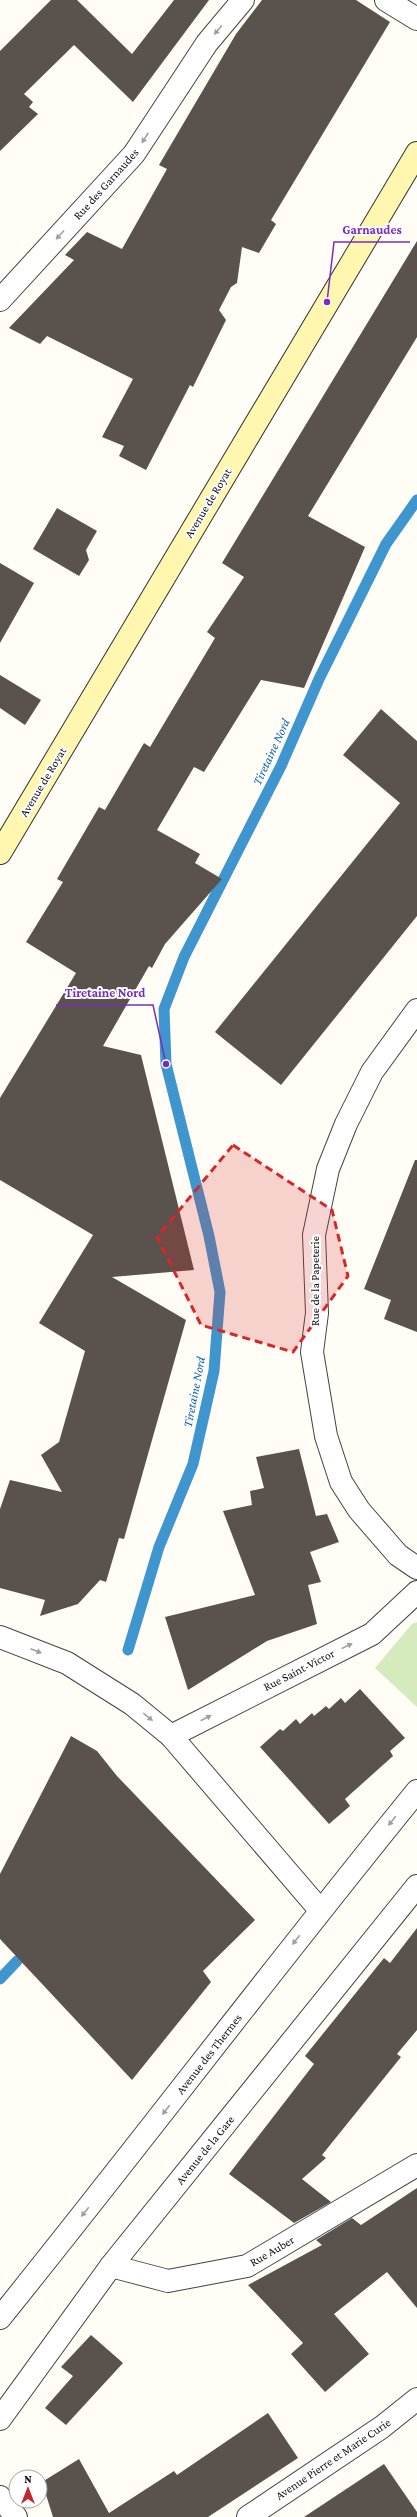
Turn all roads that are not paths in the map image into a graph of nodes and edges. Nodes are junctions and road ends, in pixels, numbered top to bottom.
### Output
1 (243, 0) edge
2 (386, 0) edge
3 (417, 19) edge
4 (417, 154) edge
5 (0, 300) edge
6 (0, 853) edge
7 (417, 1010) edge
8 (417, 1568) edge
9 (417, 1592) edge
10 (0, 1637) edge
11 (171, 1736) junction
12 (417, 1790) edge
13 (417, 1886) edge
14 (320, 1910) junction
15 (417, 2165) edge
16 (112, 2266) junction
17 (0, 2318) edge
18 (417, 2399) edge
19 (0, 2419) edge
20 (0, 2497) edge
21 (16, 2517) edge
22 (248, 2517) edge

1 -> 5 street, Rue des Garnaudes
2 - 3 street
4 - 6 main road, Avenue de Royat
7 - 8 street, Rue de la Papeterie
11 -> 9 street, Rue Saint-Victor
10 -> 11 street
11 - 14 street
12 -> 14 street, Avenue des Thermes
13 - 16 street, Avenue de la Gare
14 -> 17 street, Avenue des Thermes
15 - 16 street, Rue Auber
16 - 19 street, Avenue de la Gare
18 - 22 street, Avenue Pierre et Marie Curie
20 - 21 street

